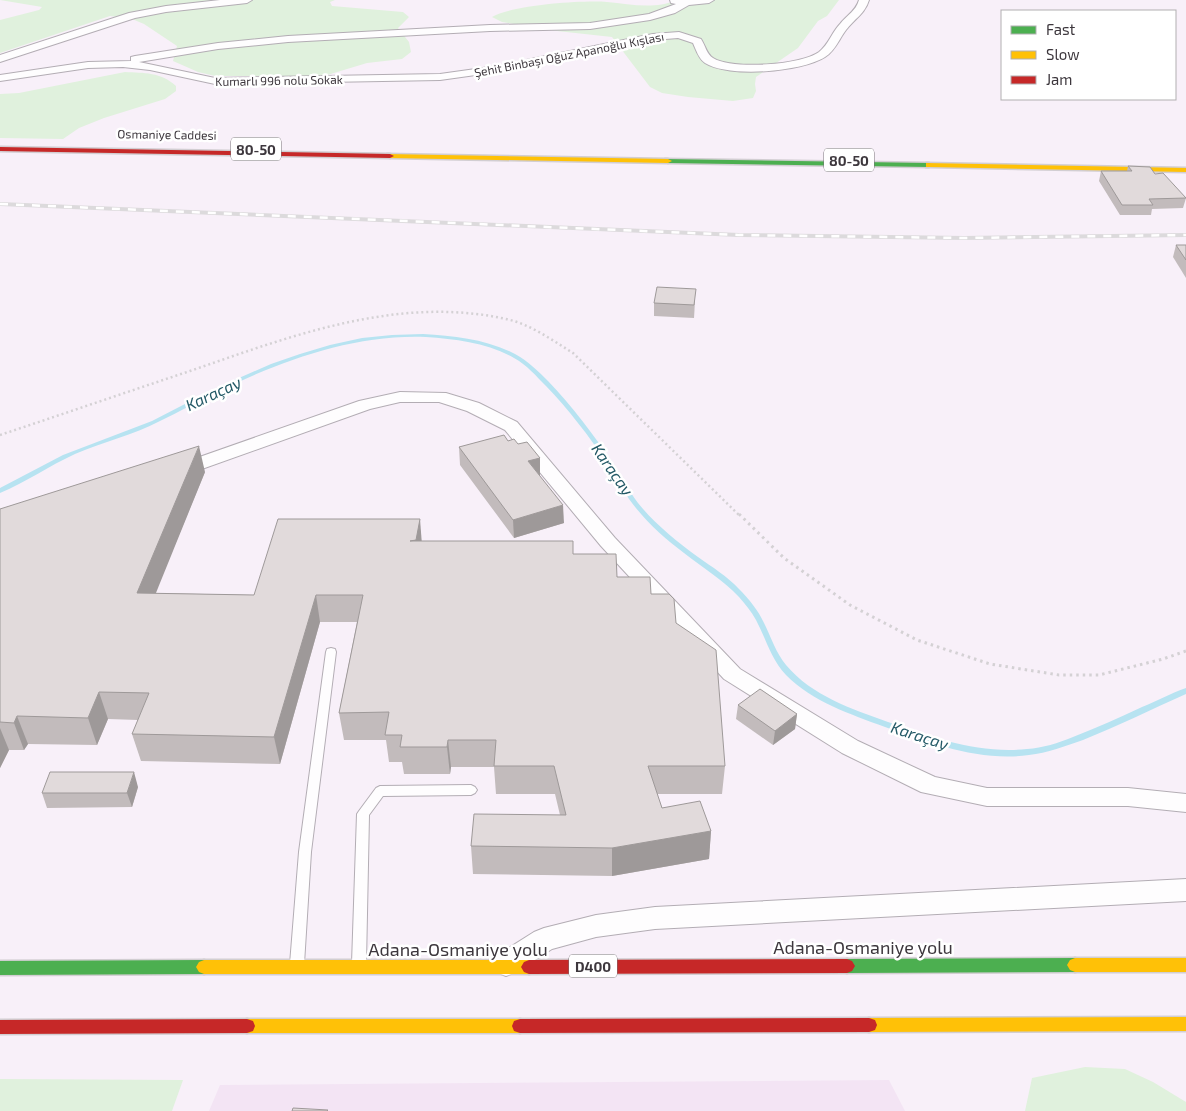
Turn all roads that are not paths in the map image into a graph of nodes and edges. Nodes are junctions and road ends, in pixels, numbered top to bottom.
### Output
1 (246, 0) edge
2 (662, 0) edge
3 (709, 0) edge
4 (864, 0) edge
5 (687, 2) junction
6 (0, 59) edge
7 (103, 64) junction
8 (440, 77) joint
9 (0, 78) edge
10 (0, 147) edge
11 (1186, 166) edge
12 (1186, 170) edge
13 (160, 478) edge
14 (331, 652) dead end
15 (471, 790) dead end
16 (1186, 803) edge
17 (1186, 890) edge
18 (1186, 965) edge
19 (503, 966) junction
20 (296, 967) junction
21 (359, 967) junction
22 (0, 968) edge
23 (1186, 1024) edge
24 (0, 1027) edge

1 - 6 street
2 - 5 street
3 - 5 street
4 - 8 street, Şehit Binbaşı Oğuz Apanoğlu Kışlası
5 - 7 street
7 - 8 street, Kumarlı 996 nolu Sokak
7 - 9 street, Kumarlı 996 nolu Sokak
10 - 11 highway, Osmaniye Caddesi / 80-50
10 - 12 highway
13 - 16 street
14 - 20 lane
15 - 21 lane
17 - 19 street
18 - 19 highway, Adana-Osmaniye yolu / D400
19 - 21 highway, Adana-Osmaniye yolu / D400
20 - 21 highway, Adana-Osmaniye yolu / D400
20 - 22 highway, Adana-Osmaniye yolu / D400
23 - 24 highway

